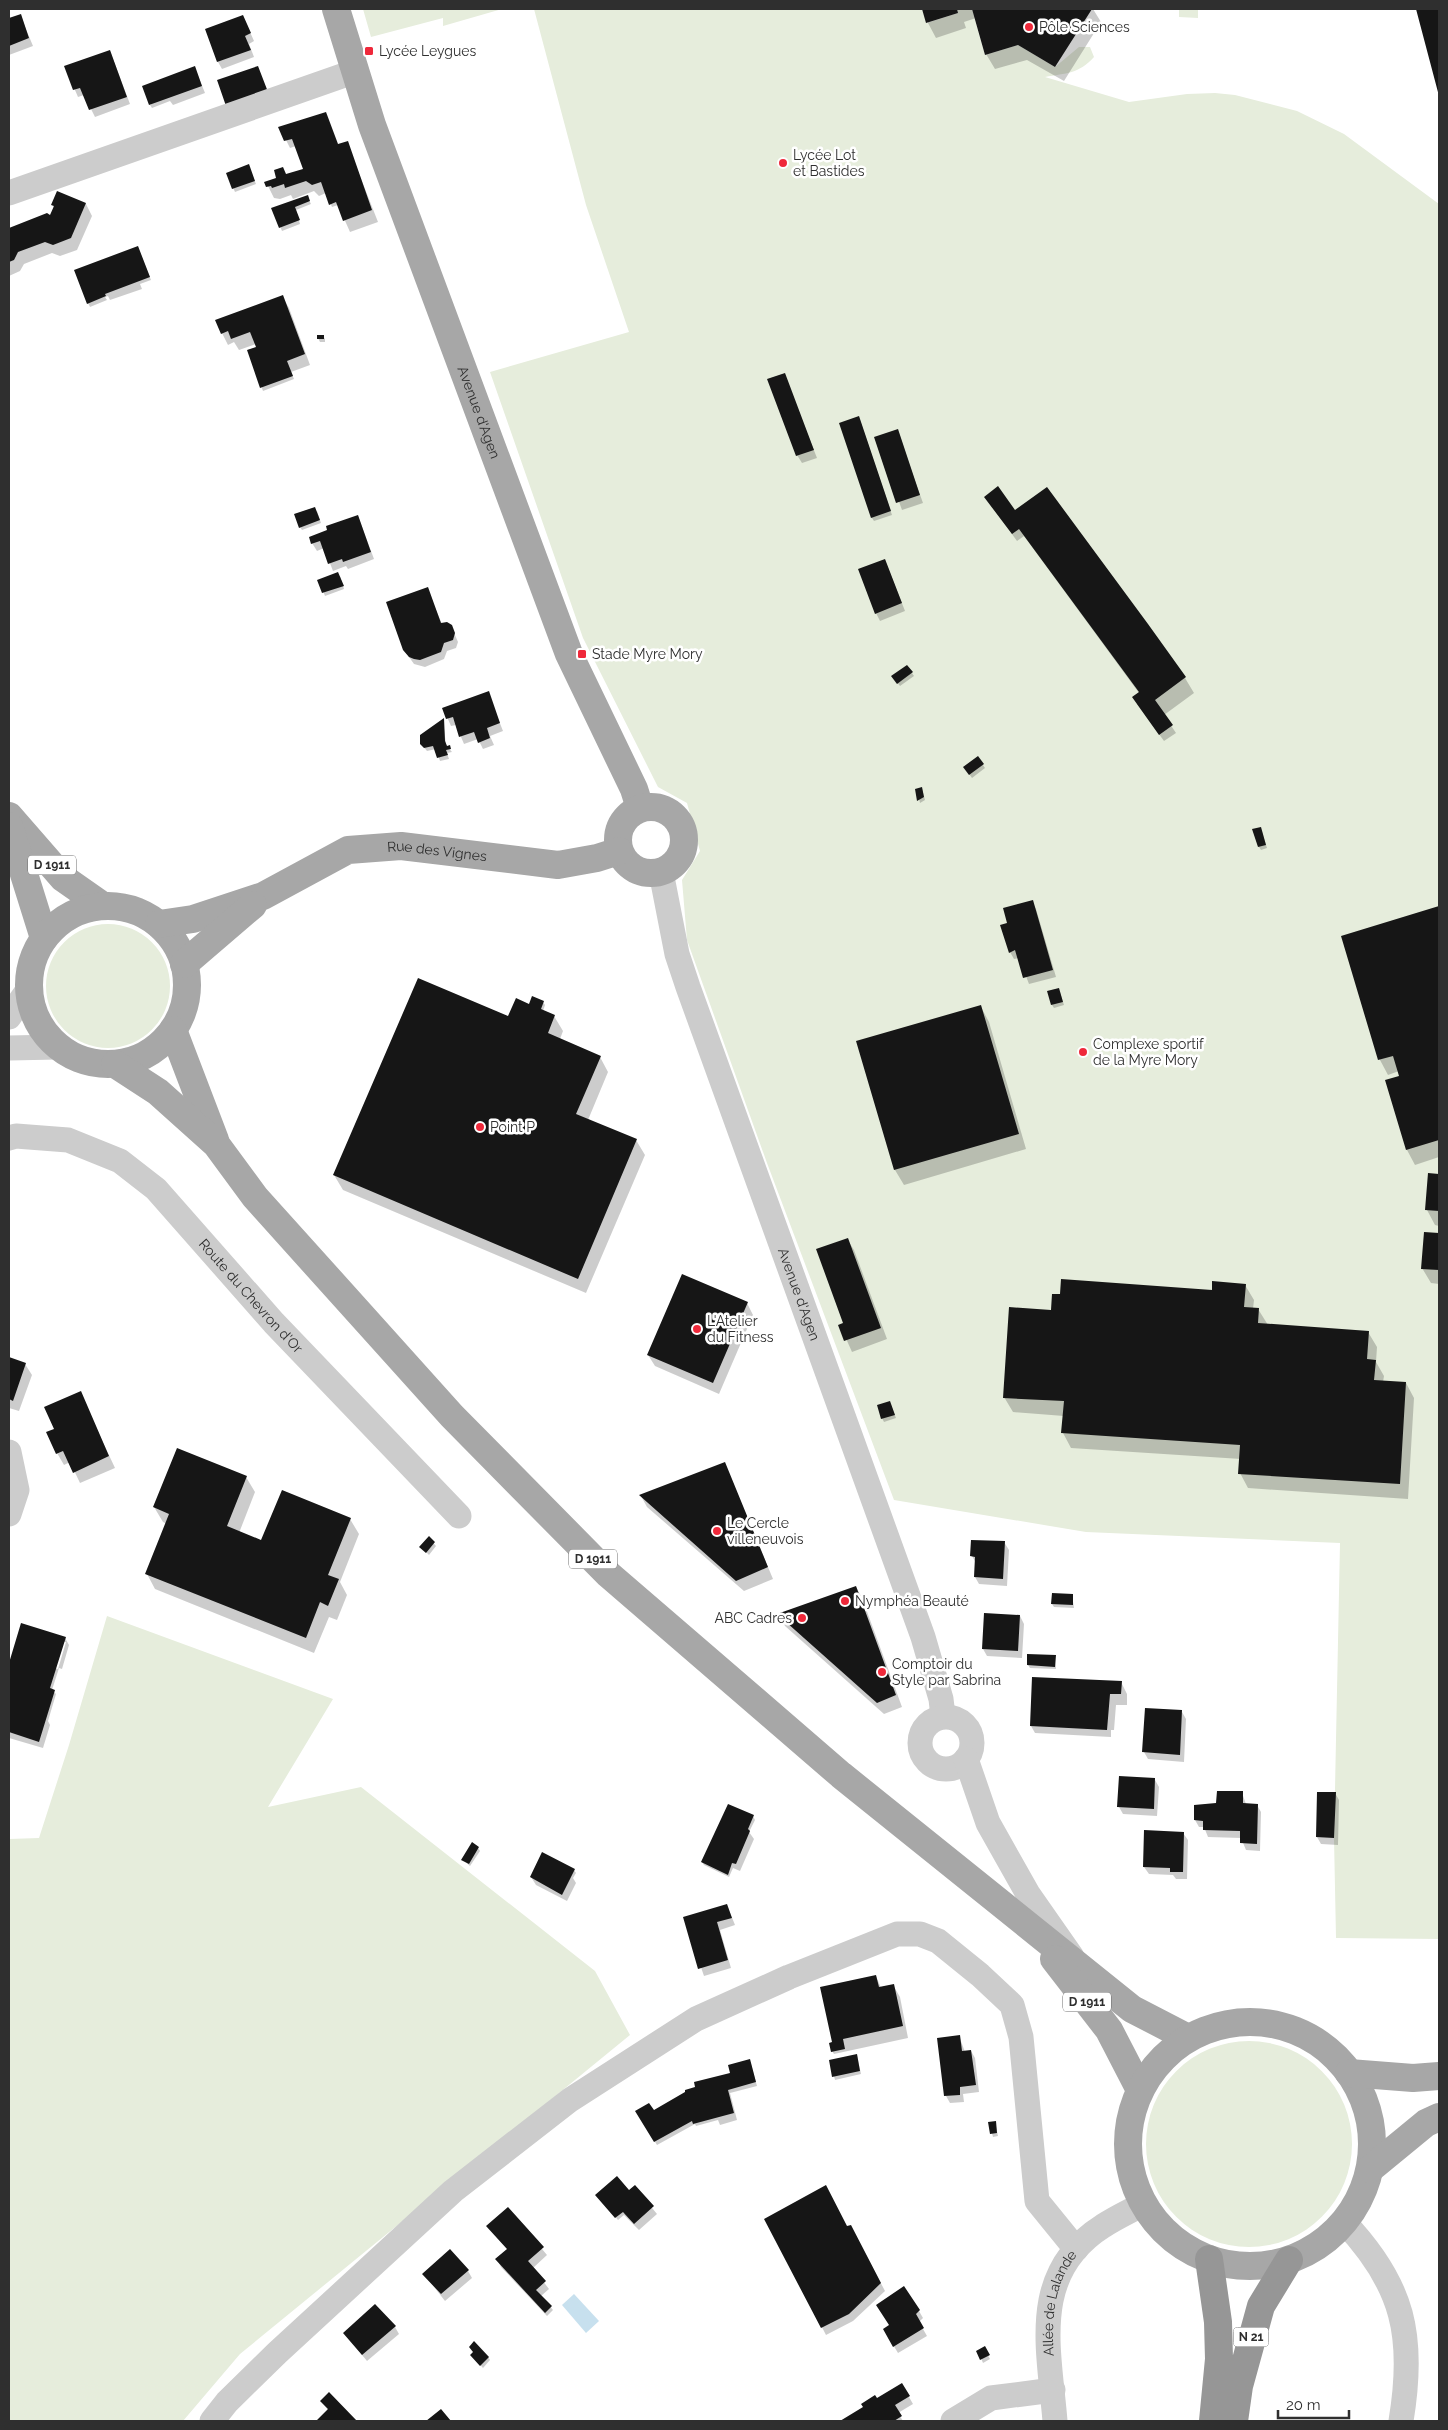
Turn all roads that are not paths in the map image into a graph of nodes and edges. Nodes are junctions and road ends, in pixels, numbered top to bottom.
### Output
1 (336, 9) edge
2 (356, 71) junction
3 (9, 193) edge
4 (640, 808) junction
5 (9, 816) edge
6 (9, 826) edge
7 (619, 851) junction
8 (660, 872) junction
9 (263, 896) junction
10 (103, 906) junction
11 (160, 924) junction
12 (44, 938) junction
13 (184, 964) junction
14 (28, 990) junction
15 (9, 1017) edge
16 (173, 1030) junction
17 (58, 1046) junction
18 (9, 1048) edge
19 (115, 1064) junction
20 (9, 1138) edge
21 (216, 1144) junction
22 (9, 1452) edge
23 (9, 1514) edge
24 (459, 1516) dead end
25 (943, 1716) junction
26 (966, 1759) junction
27 (1024, 1920) junction
28 (1076, 1963) junction
29 (1188, 2038) junction
30 (1349, 2073) junction
31 (1439, 2076) edge
32 (1140, 2090) junction
33 (1439, 2118) edge
34 (1370, 2169) junction
35 (1143, 2204) junction
36 (1344, 2222) junction
37 (1076, 2249) junction
38 (1209, 2259) junction
39 (1288, 2260) junction
40 (1053, 2390) junction
41 (212, 2421) edge
42 (953, 2421) edge
43 (1055, 2421) edge
44 (1213, 2421) edge
45 (1234, 2421) edge
46 (1402, 2421) edge

1 - 2 main road, Avenue d'Agen
2 - 3 street
2 - 4 main road, Avenue d'Agen
4 - 7 main road
4 - 8 main road
5 - 10 main road, D 1911
6 - 12 main road, D 1911
7 - 8 main road
7 - 9 main road, Rue des Vignes
8 - 25 street, Avenue d'Agen
9 - 11 main road, Rue des Vignes
9 - 13 main road, Rue des Vignes
10 - 11 main road
10 - 12 main road
11 - 13 main road
12 - 14 main road
13 - 16 main road
14 - 15 street
14 - 17 main road
16 - 19 main road
16 - 21 main road, D 1911
17 - 18 street
17 - 19 main road
19 - 21 main road, D 1911
20 - 24 street, Route du Chevron d'Or
21 - 27 main road, D 1911
22 - 23 street
25 - 26 street
25 - 26 street
26 - 28 street
27 - 28 main road, D 1911
27 - 32 main road, D 1911
28 - 29 main road, D 1911
29 - 30 main road
29 - 32 main road
30 - 31 main road
30 - 34 main road
32 - 35 main road
33 - 34 main road
34 - 36 main road
35 - 37 street
35 - 38 main road
36 - 39 main road
36 - 46 street
37 - 40 street, Allée de Lalande
37 - 41 street, Allée de Lalande
38 - 39 main road
38 - 44 highway, N 21
39 - 45 highway, N 21
40 - 42 street
40 - 43 street, Allée de Lalande

